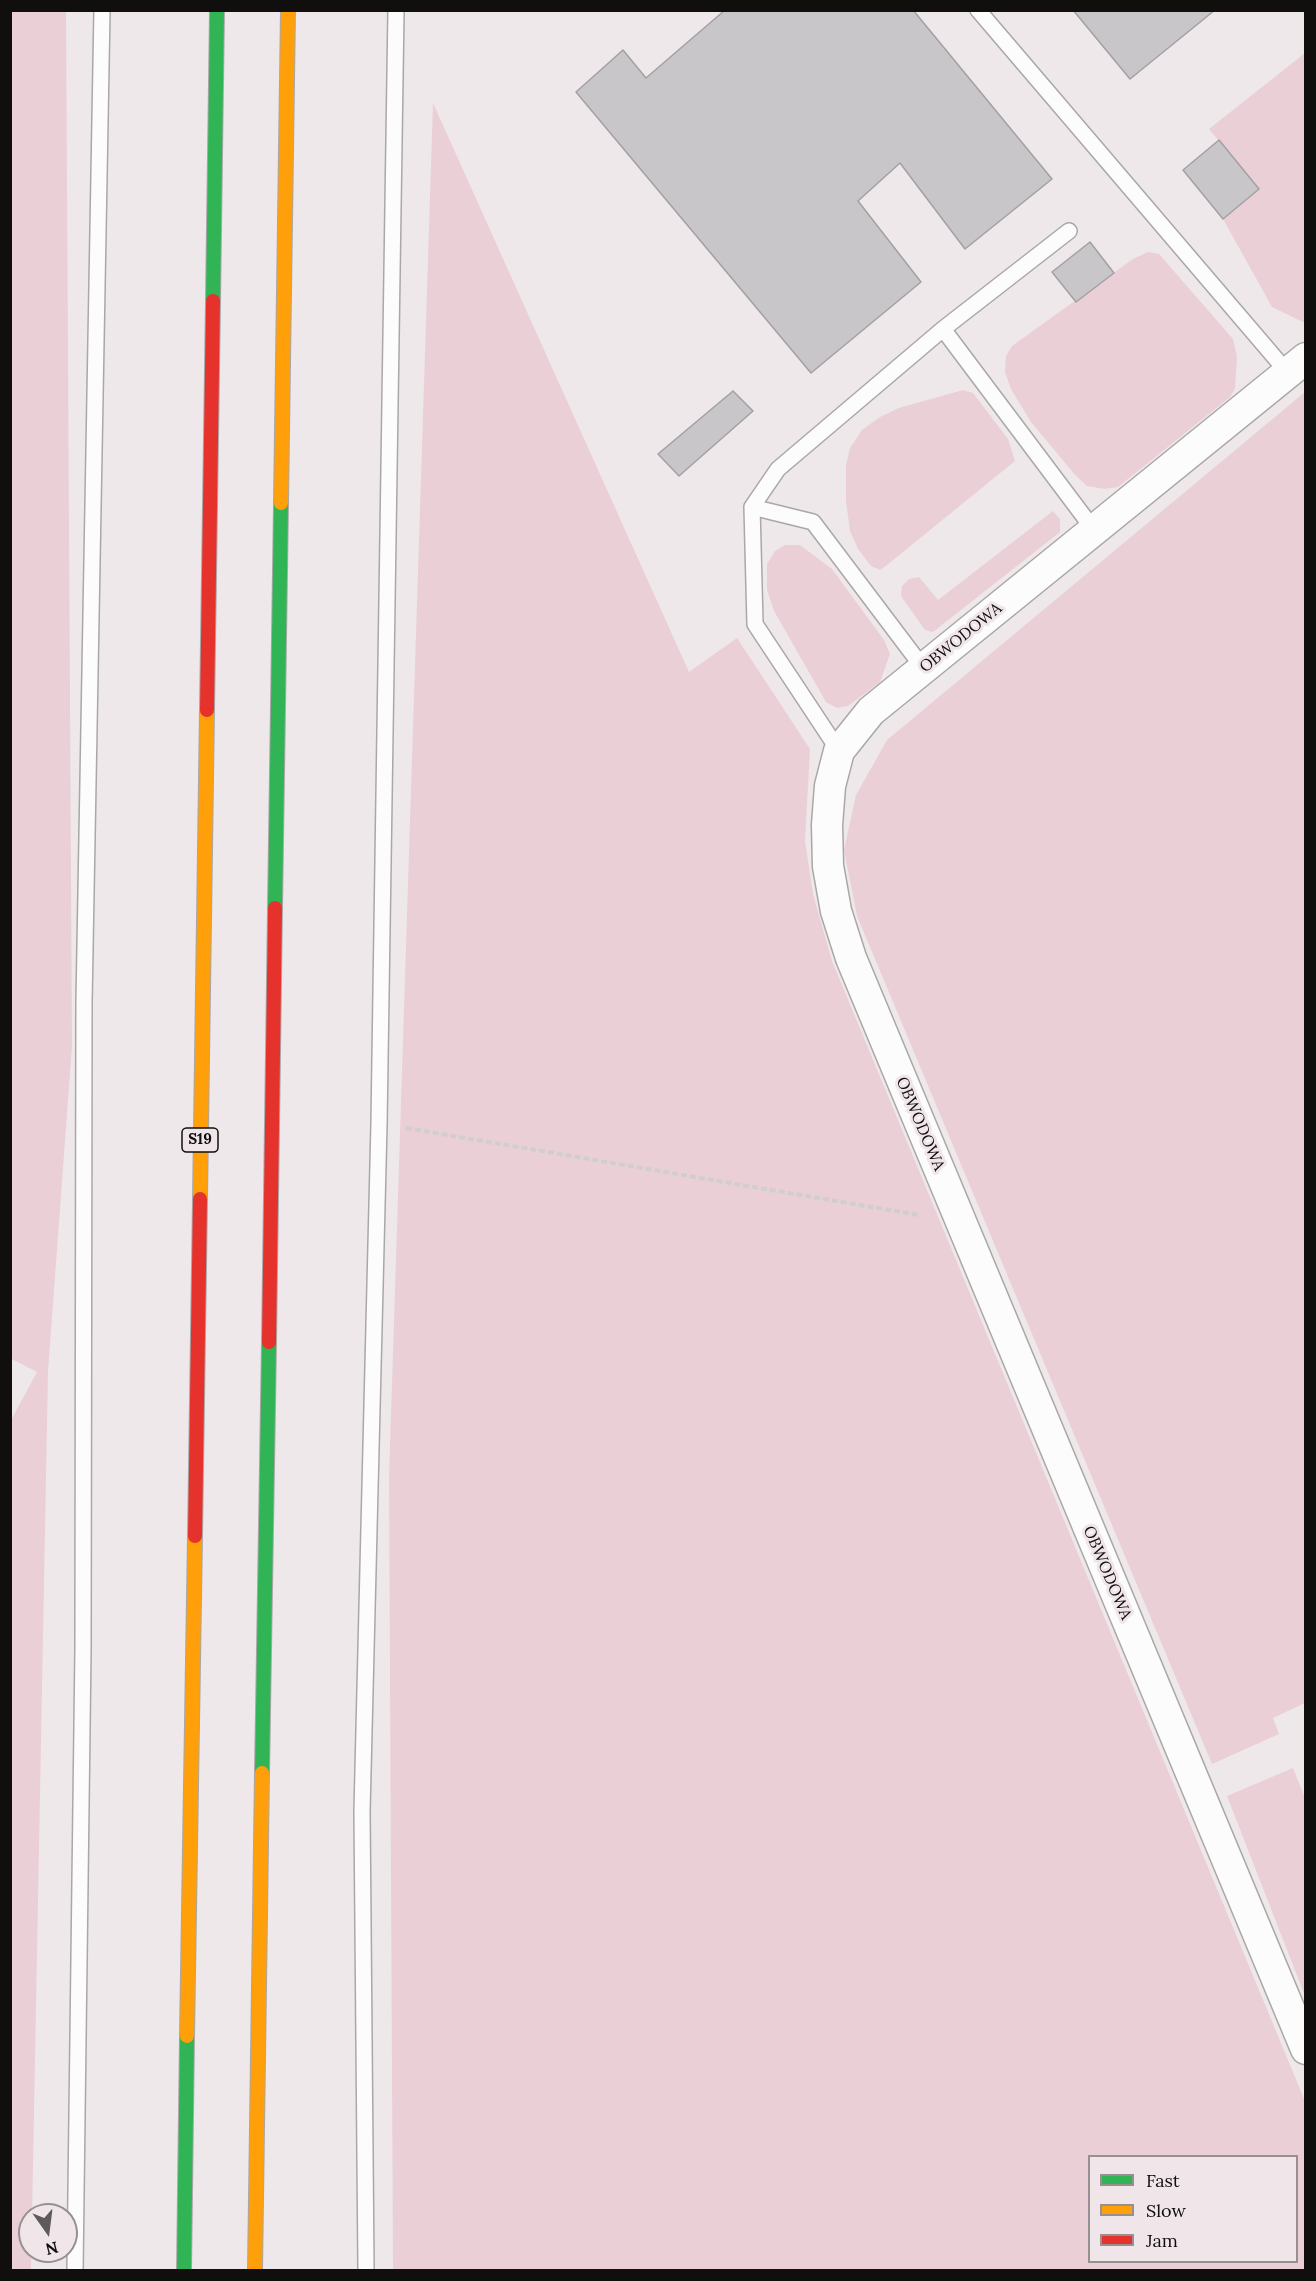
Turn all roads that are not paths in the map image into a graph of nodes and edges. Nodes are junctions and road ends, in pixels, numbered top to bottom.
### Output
1 (102, 10) edge
2 (217, 10) edge
3 (288, 10) edge
4 (396, 10) edge
5 (978, 10) edge
6 (1069, 231) dead end
7 (943, 329) junction
8 (1297, 365) edge
9 (752, 507) junction
10 (1094, 530) junction
11 (924, 669) junction
12 (839, 751) junction
13 (1305, 2049) edge
14 (75, 2271) edge
15 (184, 2271) edge
16 (255, 2271) edge
17 (366, 2271) edge

1 - 14 lane
2 - 15 highway, S19
3 - 16 highway
4 - 17 lane
5 - 8 lane
6 - 7 lane
7 - 9 lane
7 - 10 lane
8 - 10 street, OBWODOWA
9 - 11 lane
9 - 12 lane
10 - 11 street, OBWODOWA
11 - 12 street, OBWODOWA
12 - 13 street, OBWODOWA

